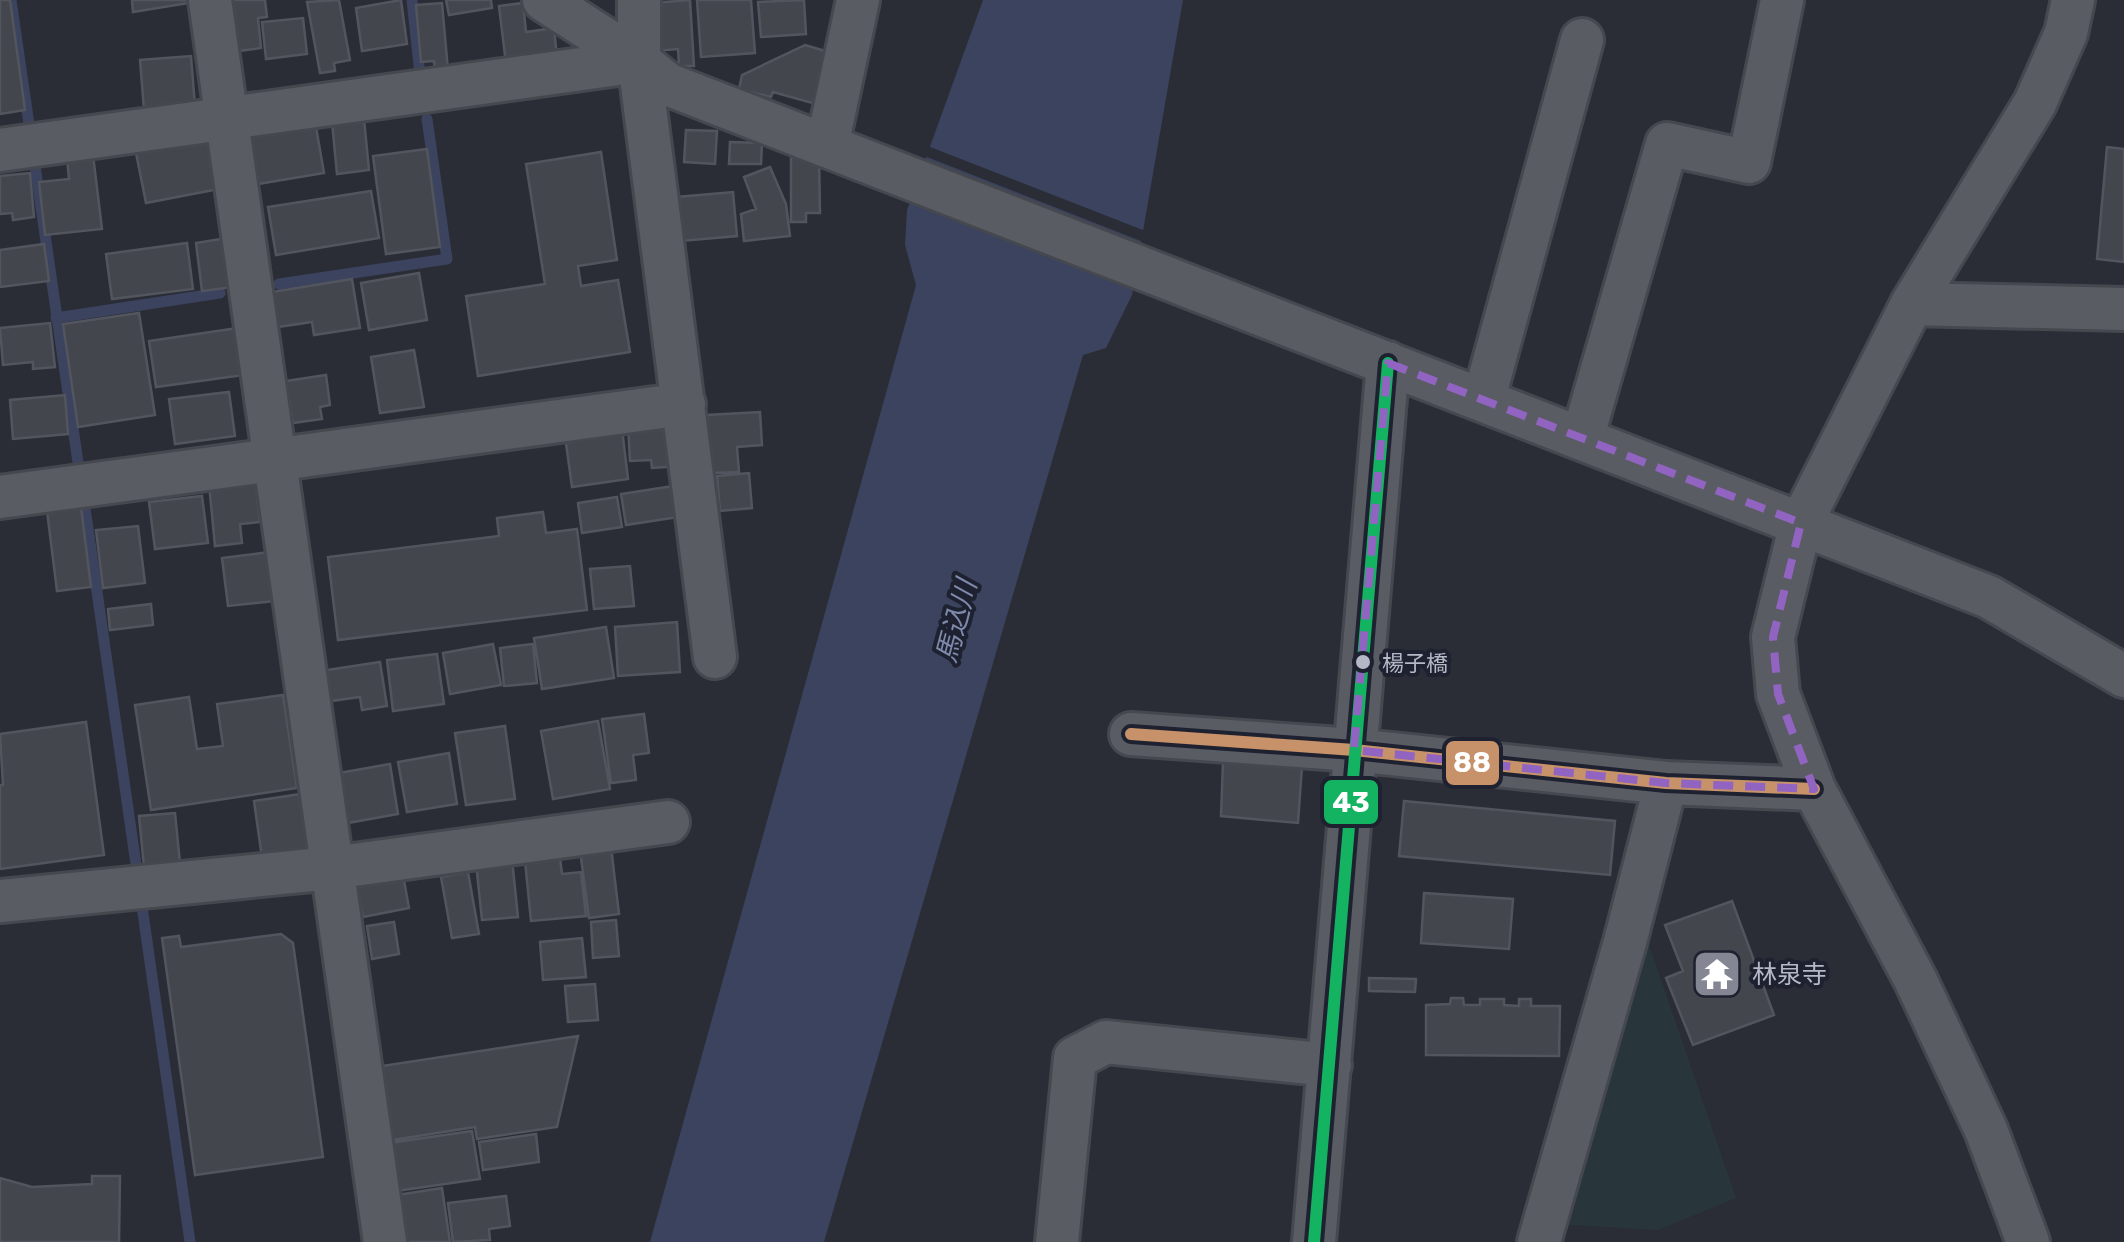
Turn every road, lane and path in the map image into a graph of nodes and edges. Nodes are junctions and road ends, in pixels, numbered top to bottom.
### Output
1 (210, 0) edge
2 (544, 0) edge
3 (638, 0) edge
4 (858, 0) edge
5 (1782, 0) edge
6 (2073, 0) edge
7 (1582, 40) dead end
8 (639, 61) junction
9 (224, 118) junction
10 (21, 147) edge
11 (842, 152) junction
12 (1912, 304) junction
13 (2124, 309) edge
14 (1388, 364) junction
15 (1484, 398) junction
16 (684, 404) junction
17 (1582, 440) junction
18 (276, 458) junction
19 (1, 488) edge
20 (1801, 523) junction
21 (715, 656) dead end
22 (2124, 676) edge
23 (1131, 734) dead end
24 (1354, 750) junction
25 (1666, 783) junction
26 (1814, 789) junction
27 (668, 822) dead end
28 (332, 868) junction
29 (0, 901) edge
30 (1343, 1047) junction
31 (385, 1242) edge
32 (1057, 1242) edge
33 (1314, 1242) edge
34 (1539, 1242) edge
35 (2028, 1242) edge

1 - 9 street
2 - 8 street
3 - 8 street
4 - 11 street
5 - 17 street
6 - 12 street
7 - 15 street
8 - 9 street
8 - 11 street
8 - 16 street
9 - 10 street
9 - 18 street
11 - 14 street
12 - 13 street
12 - 20 street
14 - 15 street
14 - 24 street
15 - 17 street
16 - 18 street
16 - 21 street
17 - 20 street
18 - 19 street
18 - 28 street
20 - 22 street
20 - 26 street
23 - 24 street
24 - 25 street
24 - 30 street
25 - 26 street
25 - 34 street
26 - 35 street
27 - 28 street
28 - 29 street
28 - 31 street
30 - 32 street
30 - 33 street

